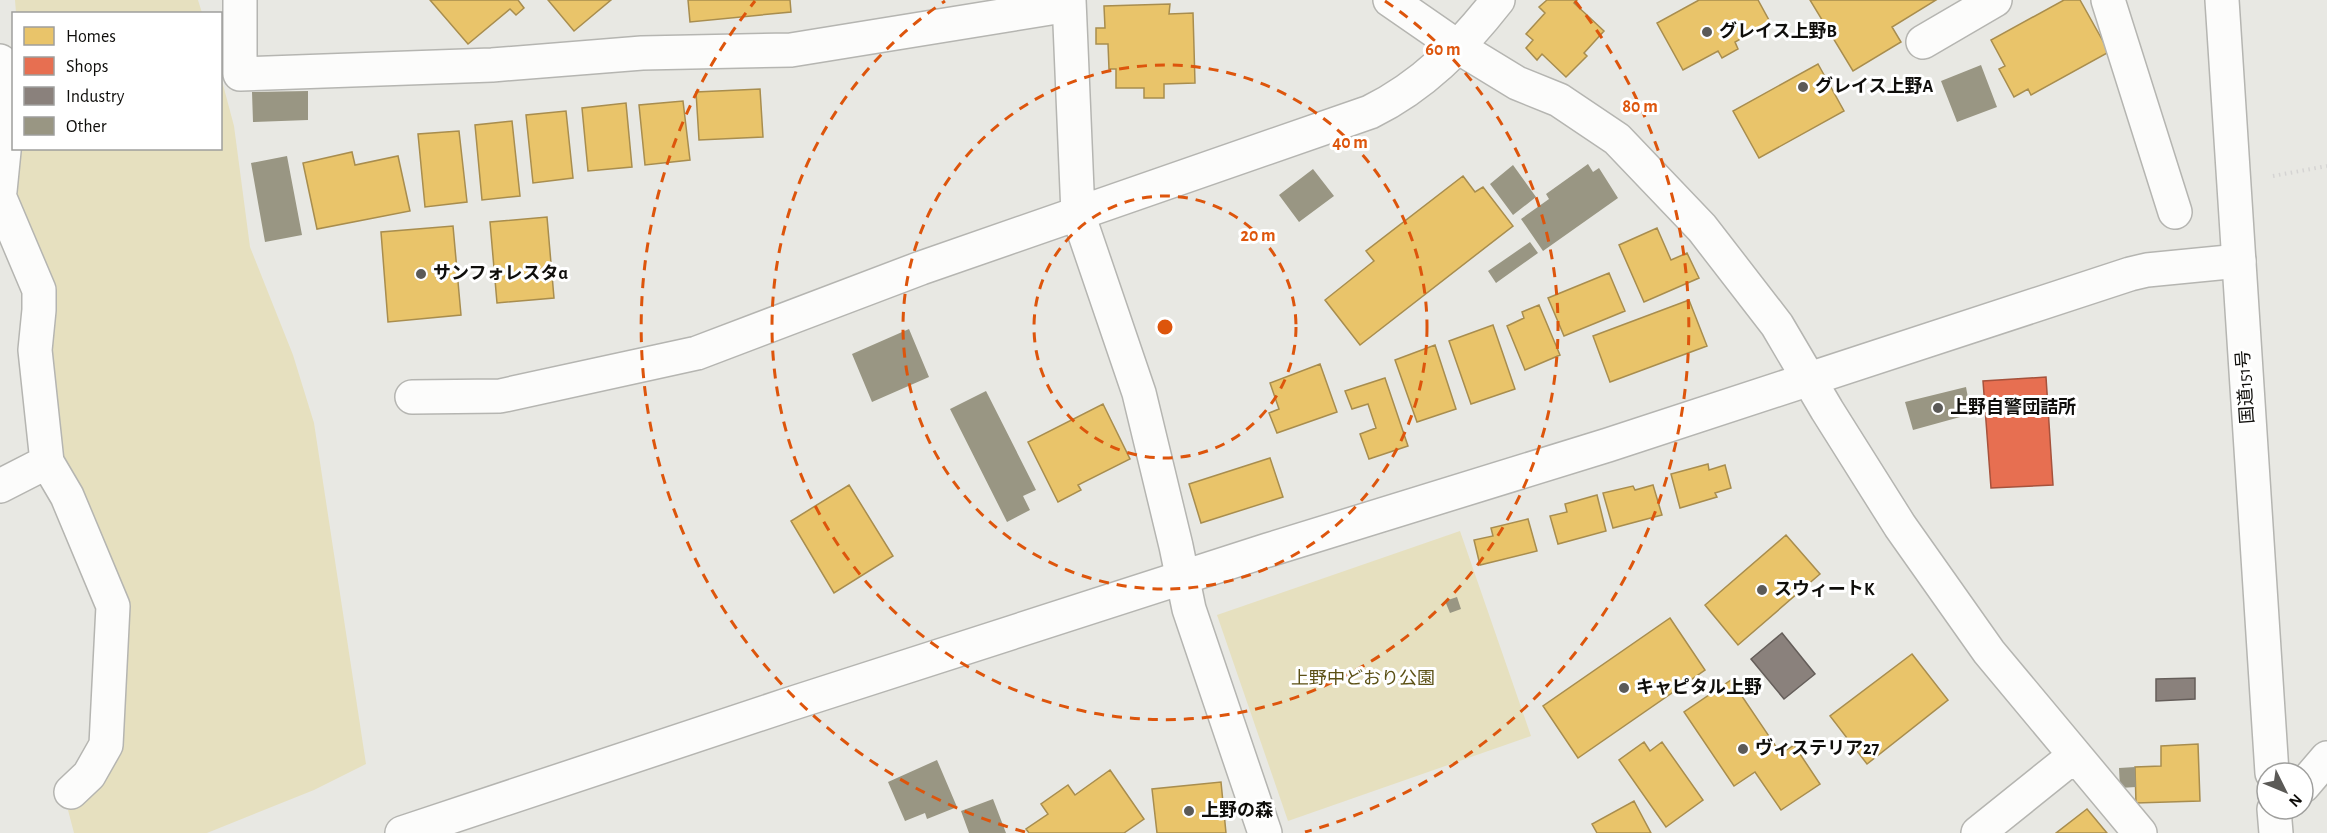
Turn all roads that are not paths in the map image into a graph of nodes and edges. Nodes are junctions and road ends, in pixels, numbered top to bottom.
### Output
1 (240, 0) edge
2 (1390, 0) edge
3 (1498, 0) edge
4 (1995, 0) edge
5 (2108, 0) edge
6 (2222, 0) edge
7 (1069, 3) edge
8 (1923, 42) dead end
9 (1458, 47) junction
10 (0, 61) edge
11 (0, 191) edge
12 (0, 198) edge
13 (2175, 212) dead end
14 (1078, 214) junction
15 (2239, 261) junction
16 (1808, 378) junction
17 (412, 397) dead end
18 (47, 462) junction
19 (0, 486) edge
20 (1183, 578) junction
21 (2074, 756) junction
22 (2327, 758) edge
23 (2271, 761) edge
24 (2315, 772) edge
25 (71, 792) dead end
26 (402, 833) edge
27 (1265, 833) edge
28 (1978, 833) edge
29 (2140, 833) edge

1 - 7 main road
2 - 9 main road
3 - 9 main road
4 - 8 main road
5 - 13 main road
6 - 15 main road, 国道151号
7 - 14 main road
9 - 14 main road
9 - 16 main road
10 - 11 main road
12 - 18 main road
14 - 17 main road
14 - 20 main road
15 - 16 main road
15 - 23 main road, 国道151号
16 - 20 main road
16 - 21 main road
18 - 19 main road
18 - 25 main road
20 - 26 main road
20 - 27 main road
21 - 28 main road
21 - 29 main road
22 - 24 main road

